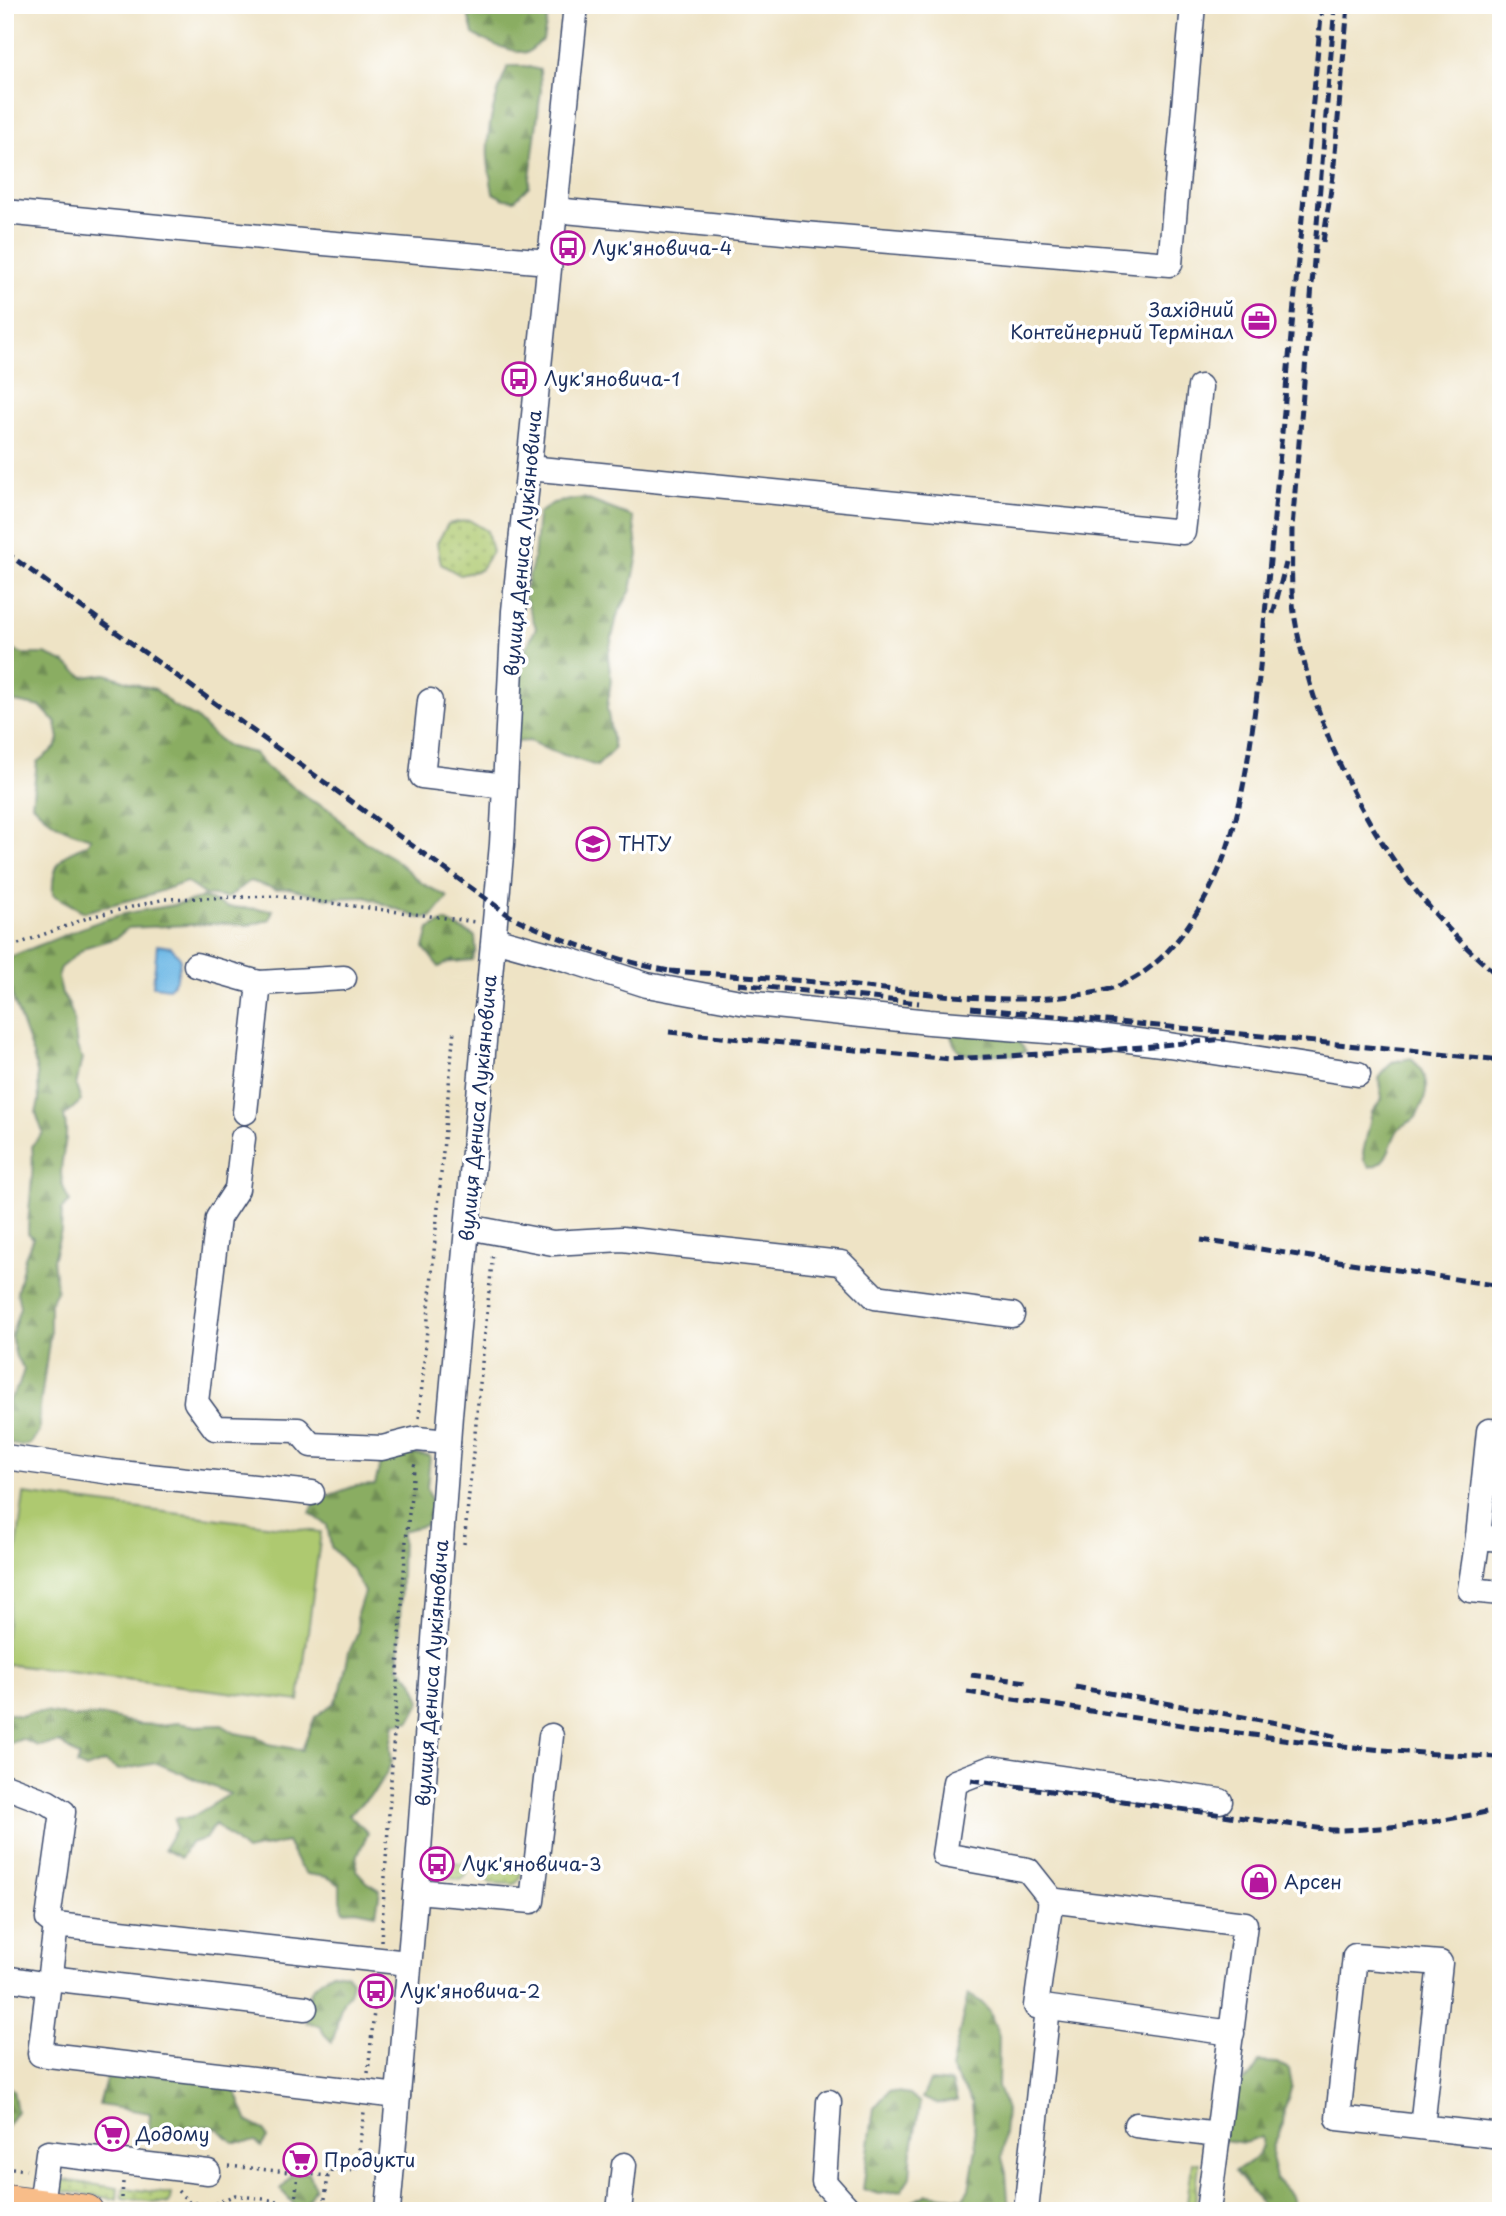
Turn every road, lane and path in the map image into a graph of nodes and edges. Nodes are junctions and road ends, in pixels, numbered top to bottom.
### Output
1 (576, 5) edge
2 (1193, 5) edge
3 (555, 210) junction
4 (5, 212) edge
5 (549, 262) junction
6 (1200, 387) dead end
7 (529, 468) junction
8 (430, 701) dead end
9 (505, 786) junction
10 (494, 932) junction
11 (5, 949) edge
12 (196, 965) dead end
13 (344, 978) dead end
14 (259, 983) junction
15 (454, 1029) dead end
16 (1358, 1074) dead end
17 (245, 1112) dead end
18 (243, 1138) dead end
19 (468, 1227) junction
20 (495, 1232) junction
21 (1012, 1315) dead end
22 (1501, 1432) edge
23 (417, 1439) junction
24 (449, 1442) junction
25 (5, 1457) edge
26 (312, 1493) dead end
27 (1489, 1538) edge
28 (464, 1549) dead end
29 (1501, 1593) edge
30 (551, 1736) dead end
31 (5, 1786) edge
32 (1220, 1801) dead end
33 (416, 1891) junction
34 (1051, 1899) junction
35 (56, 1925) junction
36 (379, 1961) junction
37 (408, 1963) junction
38 (5, 1978) edge
39 (49, 1981) junction
40 (305, 2008) dead end
41 (1048, 2008) junction
42 (1232, 2033) junction
43 (366, 2092) junction
44 (398, 2096) junction
45 (829, 2102) dead end
46 (1136, 2125) dead end
47 (1422, 2127) junction
48 (1218, 2135) junction
49 (1501, 2136) edge
50 (624, 2165) dead end
51 (208, 2172) joint
52 (298, 2173) junction
53 (327, 2176) junction
54 (123, 2180) dead end
55 (122, 2198) dead end
56 (5, 2201) edge
57 (295, 2203) dead end
58 (41, 2205) junction
59 (324, 2206) dead end
60 (87, 2211) edge
61 (388, 2211) edge
62 (619, 2211) edge
63 (850, 2211) edge
64 (1026, 2211) edge
65 (1208, 2211) edge

1 - 3 street, вулиця Дениса Лукіяновича
2 - 3 street
3 - 5 street, вулиця Дениса Лукіяновича
4 - 5 street
5 - 7 street, вулиця Дениса Лукіяновича
6 - 7 street
7 - 9 street, вулиця Дениса Лукіяновича
8 - 9 street
9 - 10 street, вулиця Дениса Лукіяновича
10 - 11 path
10 - 16 street
10 - 19 street, вулиця Дениса Лукіяновича
12 - 14 street
13 - 14 street
14 - 17 street
15 - 23 path
18 - 23 street
19 - 20 street
19 - 24 street, вулиця Дениса Лукіяновича
20 - 21 street
20 - 28 path
22 - 27 street
23 - 24 street
23 - 36 path
24 - 33 street, вулиця Дениса Лукіяновича
25 - 26 street
27 - 29 street
30 - 33 street
31 - 35 street
32 - 34 street
33 - 37 street, вулиця Дениса Лукіяновича
34 - 41 street
34 - 42 street
35 - 36 street
35 - 39 street
36 - 37 street
36 - 43 path
37 - 44 street, вулиця Дениса Лукіяновича
38 - 39 street
39 - 40 street
39 - 43 street
41 - 42 street
41 - 64 street
42 - 48 street
43 - 44 street
43 - 53 path
44 - 61 street, вулиця Дениса Лукіяновича
45 - 63 street
46 - 48 street
47 - 47 street
47 - 49 street
48 - 65 street
50 - 62 street
51 - 52 path
51 - 58 street
52 - 53 path
52 - 57 path
53 - 59 path
54 - 55 path
56 - 58 main road
58 - 60 main road

